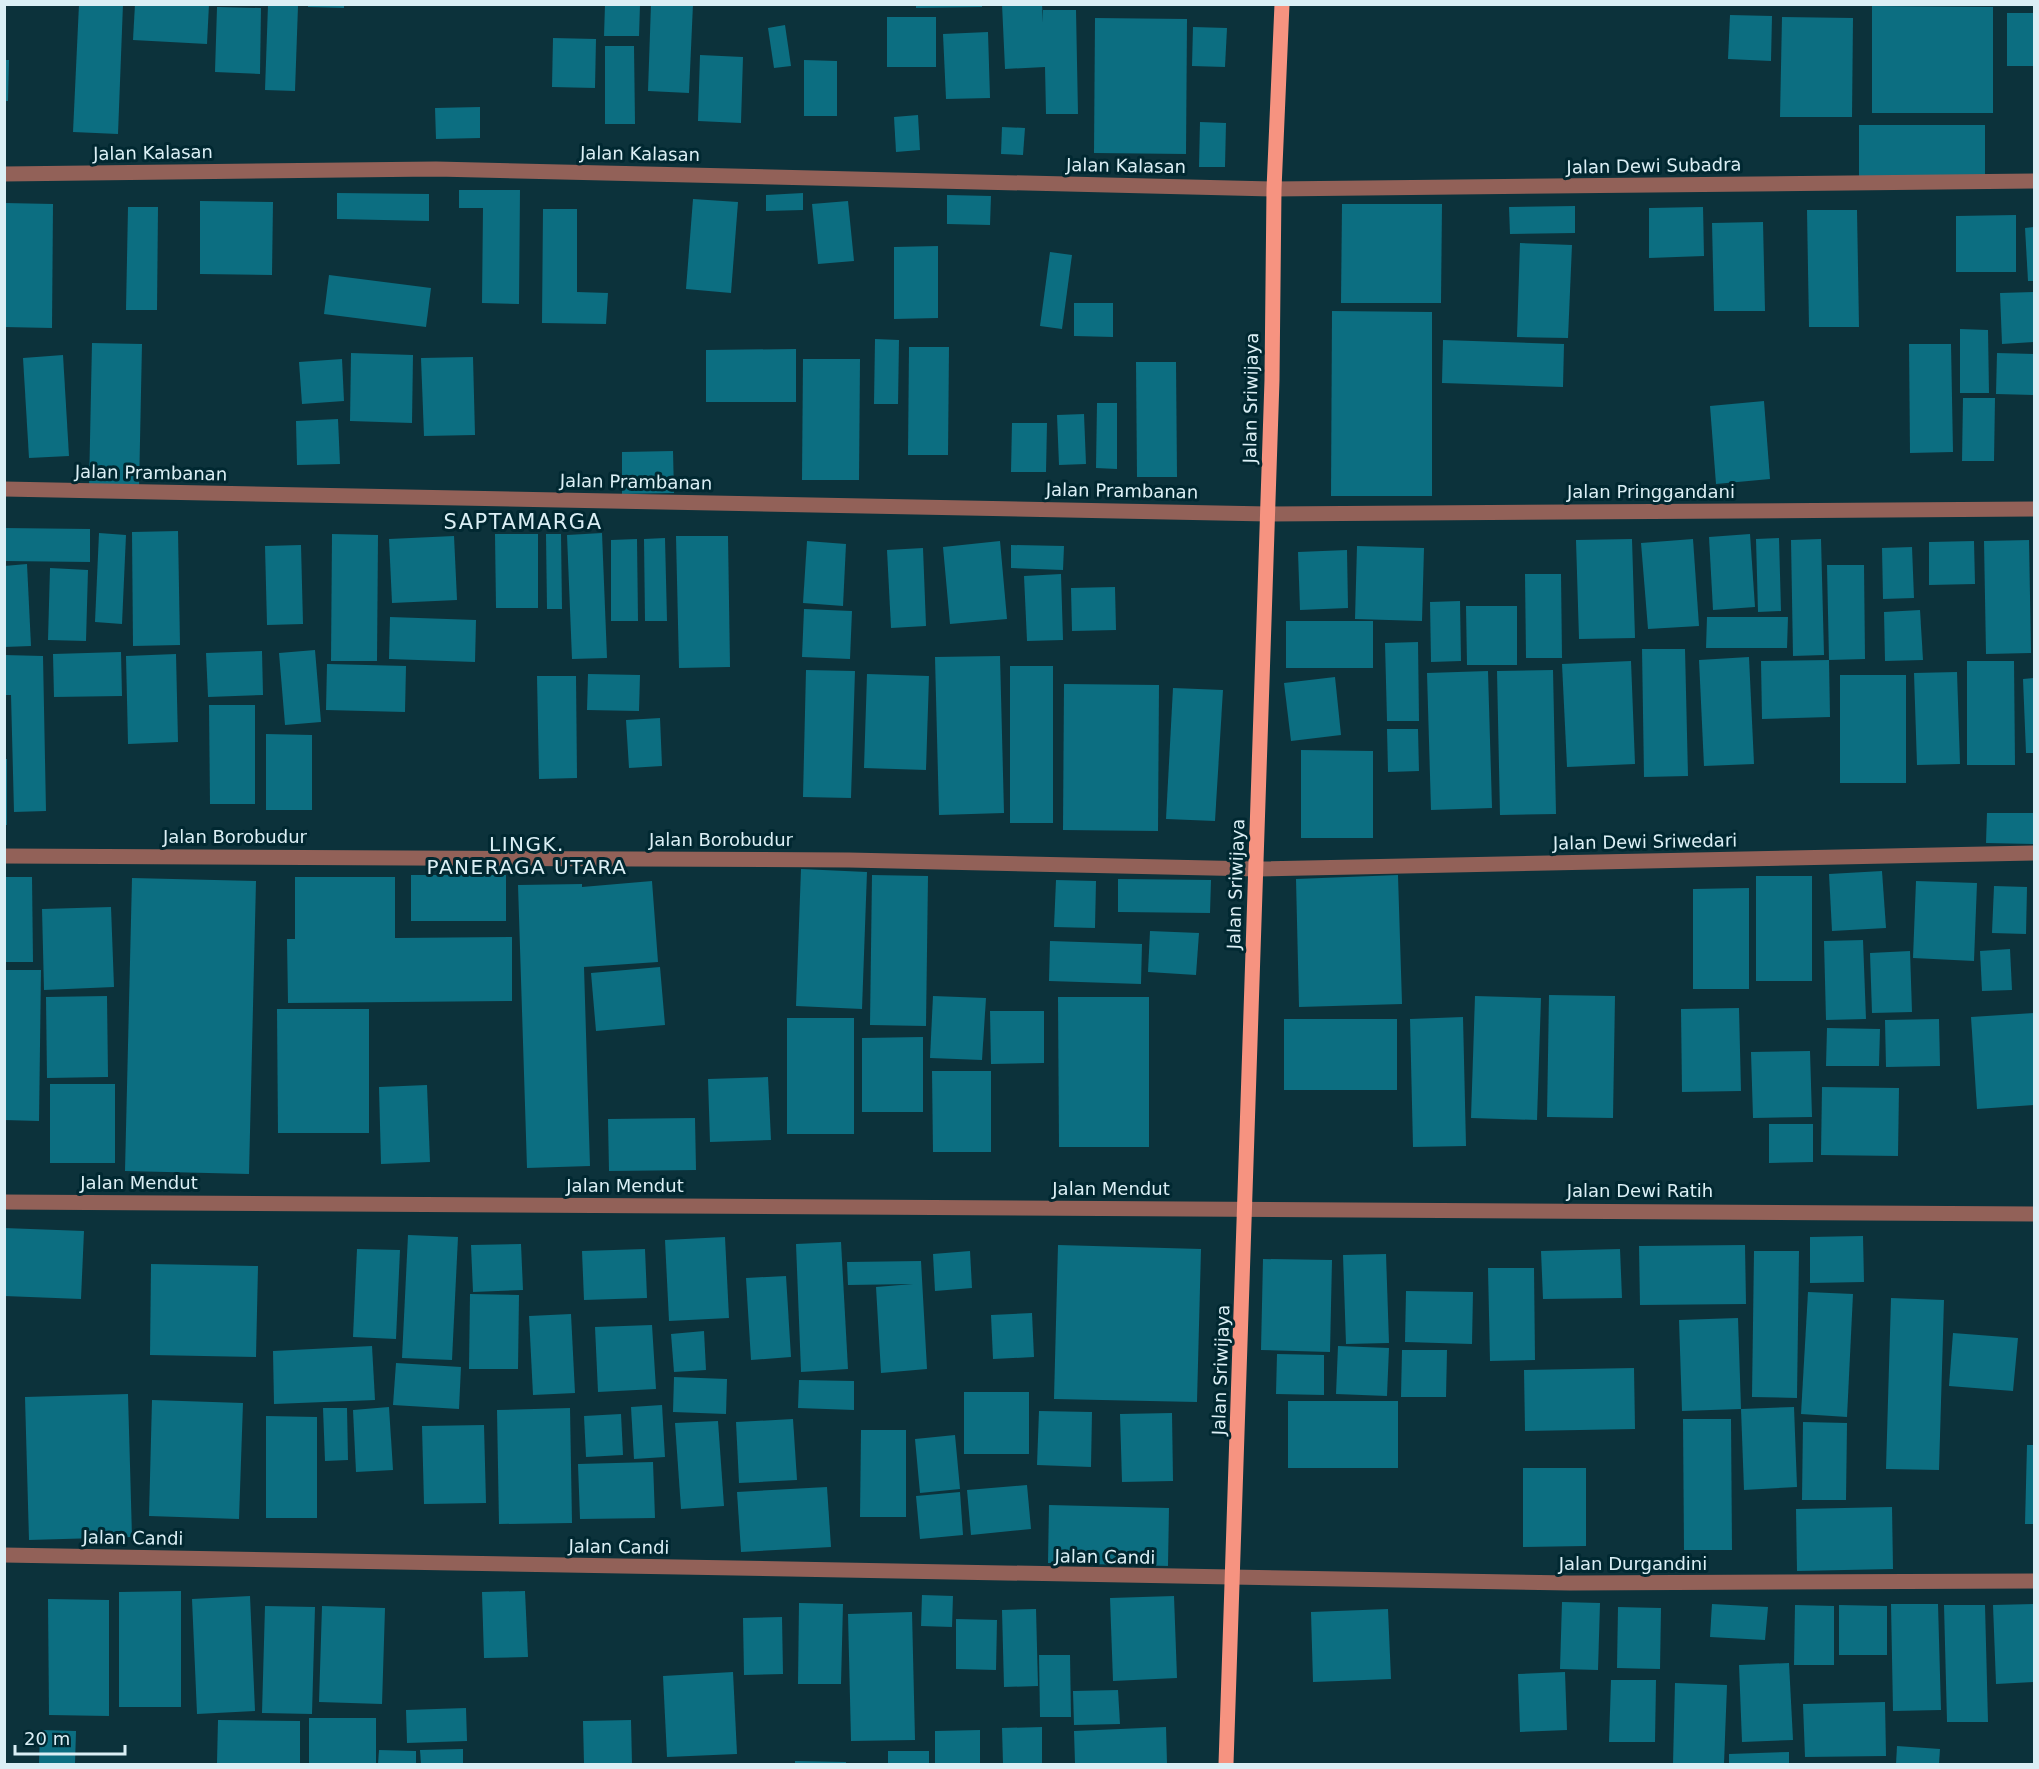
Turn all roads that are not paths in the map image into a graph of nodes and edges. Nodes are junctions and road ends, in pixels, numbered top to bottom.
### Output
1 (1282, 4) edge
2 (4, 174) edge
3 (2034, 181) edge
4 (1274, 189) junction
5 (4, 489) edge
6 (2034, 509) edge
7 (1268, 514) junction
8 (2034, 854) edge
9 (4, 856) edge
10 (1256, 869) junction
11 (4, 1202) edge
12 (1246, 1209) junction
13 (2034, 1214) edge
14 (4, 1555) edge
15 (1232, 1579) junction
16 (2034, 1581) edge
17 (1226, 1764) edge

1 - 4 main road, Jalan Sriwijaya
2 - 4 street, Jalan Kalasan
3 - 4 street, Jalan Dewi Subadra
4 - 7 main road, Jalan Sriwijaya
5 - 7 street, Jalan Prambanan
6 - 7 street, Jalan Pringgandani
7 - 10 main road, Jalan Sriwijaya
8 - 10 street, Jalan Dewi Sriwedari
9 - 10 street, Jalan Borobudur
10 - 12 main road, Jalan Sriwijaya
11 - 12 street, Jalan Mendut
12 - 13 street, Jalan Dewi Ratih
12 - 15 main road, Jalan Sriwijaya
14 - 15 street, Jalan Candi
15 - 16 street, Jalan Durgandini
15 - 17 main road, Jalan Sriwijaya

